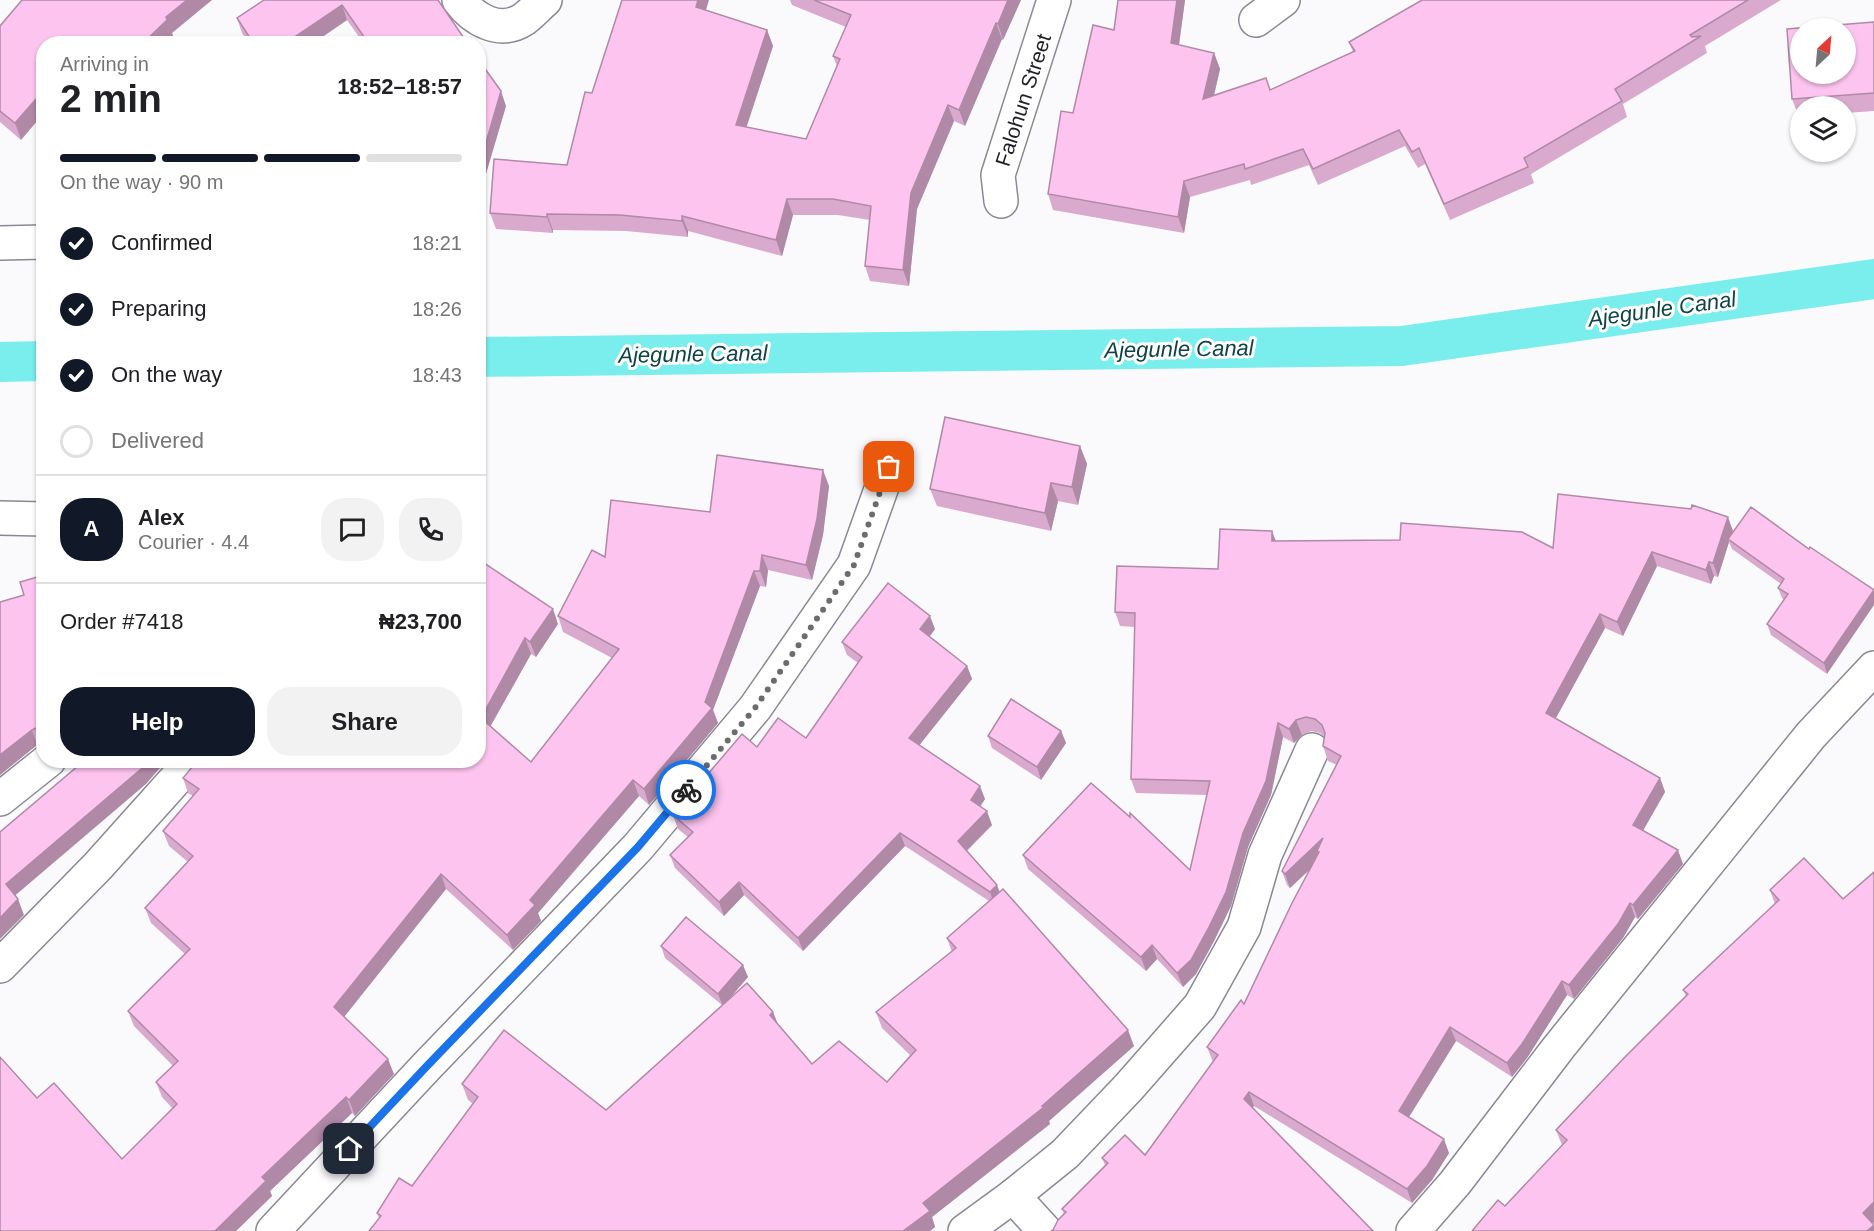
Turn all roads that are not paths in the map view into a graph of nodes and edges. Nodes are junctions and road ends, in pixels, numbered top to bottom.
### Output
1 (459, 0) edge
2 (545, 0) edge
3 (1054, 0) edge
4 (1283, 0) edge
5 (1256, 20) dead end
6 (1001, 201) dead end
7 (36, 242) edge
8 (0, 243) edge
9 (889, 467) dead end
10 (0, 518) edge
11 (36, 519) edge
12 (1874, 668) edge
13 (1312, 750) dead end
14 (39, 768) edge
15 (186, 768) edge
16 (0, 799) edge
17 (0, 966) edge
18 (1013, 1196) junction
19 (273, 1231) edge
20 (965, 1231) edge
21 (1045, 1231) edge
22 (1413, 1231) edge

1 - 2 street
3 - 6 street, Falohun Street
4 - 5 street
7 - 8 street
9 - 19 street
10 - 11 street
12 - 22 street
13 - 18 street
14 - 16 street
15 - 17 street
18 - 20 street
18 - 21 street

